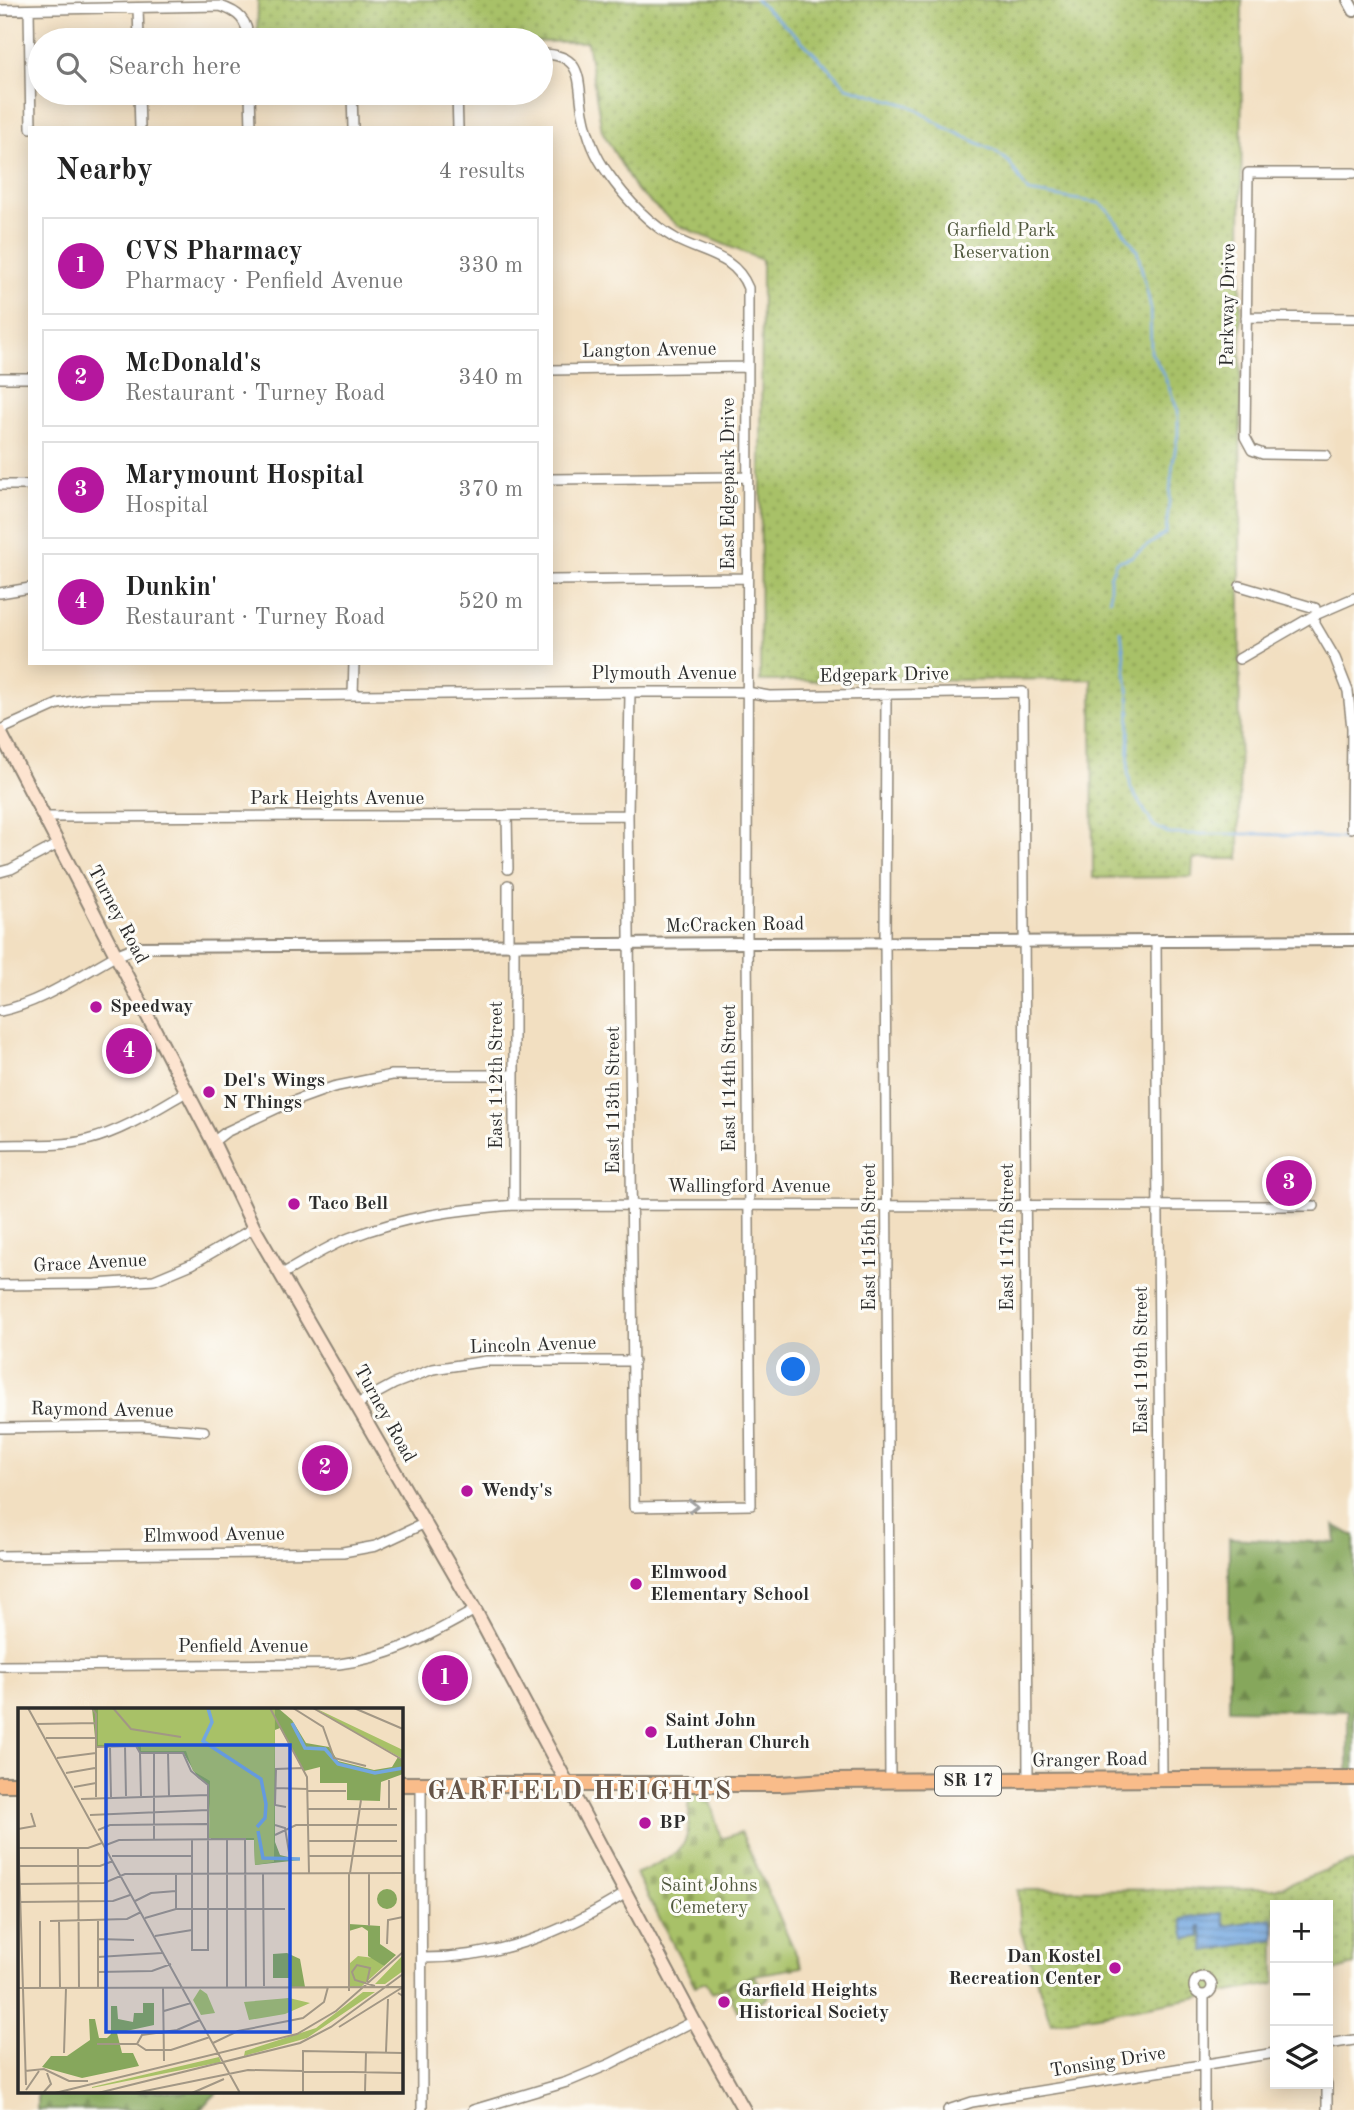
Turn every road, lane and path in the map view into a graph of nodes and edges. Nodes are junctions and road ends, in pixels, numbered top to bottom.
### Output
1 (1348, 0) edge
2 (138, 8) junction
3 (0, 10) edge
4 (29, 10) junction
5 (1354, 11) edge
6 (29, 28) edge
7 (139, 28) edge
8 (247, 28) edge
9 (553, 56) edge
10 (31, 105) edge
11 (139, 105) edge
12 (250, 105) edge
13 (352, 105) edge
14 (457, 105) edge
15 (31, 126) edge
16 (140, 126) edge
17 (251, 126) edge
18 (353, 126) edge
19 (458, 126) edge
20 (1354, 173) edge
21 (1246, 317) junction
22 (1354, 318) edge
23 (747, 367) junction
24 (553, 370) edge
25 (28, 378) edge
26 (0, 379) edge
27 (1326, 455) dead end
28 (747, 477) junction
29 (553, 479) edge
30 (0, 485) edge
31 (28, 485) edge
32 (747, 578) junction
33 (553, 580) edge
34 (1240, 586) dead end
35 (28, 588) edge
36 (0, 593) edge
37 (1354, 598) edge
38 (1315, 615) junction
39 (1240, 659) dead end
40 (354, 665) edge
41 (630, 692) junction
42 (747, 692) junction
43 (1023, 692) joint
44 (353, 694) junction
45 (887, 694) junction
46 (0, 731) edge
47 (507, 815) junction
48 (628, 815) junction
49 (46, 817) junction
50 (1351, 828) dead end
51 (58, 844) junction
52 (508, 869) dead end
53 (0, 872) edge
54 (508, 885) dead end
55 (1024, 940) junction
56 (1156, 940) junction
57 (1354, 940) edge
58 (885, 942) junction
59 (747, 943) junction
60 (511, 945) junction
61 (630, 945) junction
62 (117, 955) junction
63 (0, 1011) edge
64 (514, 1075) junction
65 (186, 1093) junction
66 (213, 1142) junction
67 (0, 1145) edge
68 (887, 1204) junction
69 (514, 1205) junction
70 (632, 1205) junction
71 (748, 1205) junction
72 (1026, 1206) junction
73 (1158, 1206) junction
74 (1314, 1206) dead end
75 (254, 1228) junction
76 (282, 1274) junction
77 (0, 1285) edge
78 (634, 1361) junction
79 (357, 1404) junction
80 (0, 1428) edge
81 (204, 1431) dead end
82 (634, 1507) joint
83 (423, 1524) junction
84 (0, 1556) edge
85 (475, 1610) junction
86 (0, 1665) edge
87 (1354, 1778) edge
88 (1162, 1779) junction
89 (890, 1781) junction
90 (1028, 1781) junction
91 (566, 1782) junction
92 (0, 1784) edge
93 (18, 1784) edge
94 (402, 1784) edge
95 (421, 1784) junction
96 (626, 1893) junction
97 (423, 1958) junction
98 (1203, 1996) dead end
99 (694, 2021) junction
100 (1354, 2040) edge
101 (1333, 2044) edge
102 (1270, 2054) edge
103 (1205, 2065) junction
104 (1327, 2089) edge
105 (422, 2110) edge
106 (473, 2110) edge
107 (744, 2110) edge
108 (948, 2110) edge
109 (1204, 2110) edge
110 (1327, 2110) edge

1 - 5 street
2 - 4 street
2 - 7 street
2 - 8 street
3 - 4 street
4 - 6 street
9 - 23 street, East Edgepark Drive
10 - 15 street
11 - 16 street
12 - 17 street
13 - 18 street
14 - 19 street
20 - 21 street, Parkway Drive
21 - 22 street
21 - 27 street, Parkway Drive
23 - 24 street, Langton Avenue
23 - 28 street, East Edgepark Drive
25 - 26 street
28 - 29 street
28 - 32 street, East Edgepark Drive
30 - 31 street
32 - 33 street
32 - 42 street, East Edgepark Drive
34 - 38 street
35 - 36 street
37 - 38 street
38 - 39 street
38 - 50 street
40 - 44 street
41 - 42 street, Plymouth Avenue
41 - 44 street, Plymouth Avenue
41 - 48 street, East 113th Street
42 - 45 street, Edgepark Drive
42 - 59 street, East 114th Street
43 - 45 street, Edgepark Drive
43 - 55 street, East 117th Street
44 - 46 street, Plymouth Avenue
45 - 58 street, East 115th Street
46 - 49 main road, Turney Road
47 - 48 street, Park Heights Avenue
47 - 49 street, Park Heights Avenue
47 - 52 street
48 - 61 street, East 113th Street
49 - 51 main road, Turney Road
51 - 53 street
51 - 62 main road, Turney Road
54 - 60 street, East 112th Street
55 - 56 street, McCracken Road
55 - 58 street, McCracken Road
55 - 72 street, East 117th Street
56 - 57 street, McCracken Road
56 - 73 street, East 119th Street
58 - 59 street, McCracken Road
58 - 68 street, East 115th Street
59 - 61 street, McCracken Road
59 - 71 street, East 114th Street
60 - 61 street, McCracken Road
60 - 62 street, McCracken Road
60 - 64 street, East 112th Street
61 - 70 street, East 113th Street
62 - 63 street
62 - 65 main road, Turney Road
64 - 66 street
64 - 69 street, East 112th Street
65 - 66 main road, Turney Road
65 - 67 street
66 - 75 main road, Turney Road
68 - 71 street, Wallingford Avenue
68 - 72 street, Wallingford Avenue
68 - 89 street, East 115th Street
69 - 70 street, Wallingford Avenue
69 - 76 street, Wallingford Avenue
70 - 71 street, Wallingford Avenue
70 - 78 street, East 113th Street
82 -> 71 street, East 114th Street
72 - 73 street, Wallingford Avenue
72 - 90 street, East 117th Street
73 - 74 street, Wallingford Avenue
73 - 88 street, East 119th Street
75 - 76 main road, Turney Road
75 - 77 street, Grace Avenue
76 - 79 main road, Turney Road
78 - 79 street, Lincoln Avenue
78 - 82 street, East 113th Street
79 - 83 main road, Turney Road
80 - 81 street, Raymond Avenue
83 - 84 street, Elmwood Avenue
83 - 85 main road, Turney Road
85 - 86 street, Penfield Avenue
85 - 91 main road, Turney Road
87 - 88 main road, Granger Road / SR 17
88 - 90 main road, Granger Road / SR 17
89 - 90 main road, Granger Road / SR 17
89 - 91 main road, Granger Road / SR 17
91 - 95 main road, Granger Road / SR 17
91 - 96 main road, Turney Road
92 - 93 main road
94 - 95 main road, Granger Road / SR 17
95 - 97 street
96 - 97 street
96 - 99 main road, Turney Road
97 - 105 street
98 - 103 street
99 - 106 street
99 - 107 main road, Turney Road
100 - 101 street
102 - 103 street, Tonsing Drive
103 - 108 street, Tonsing Drive
103 - 109 street
104 - 110 street

